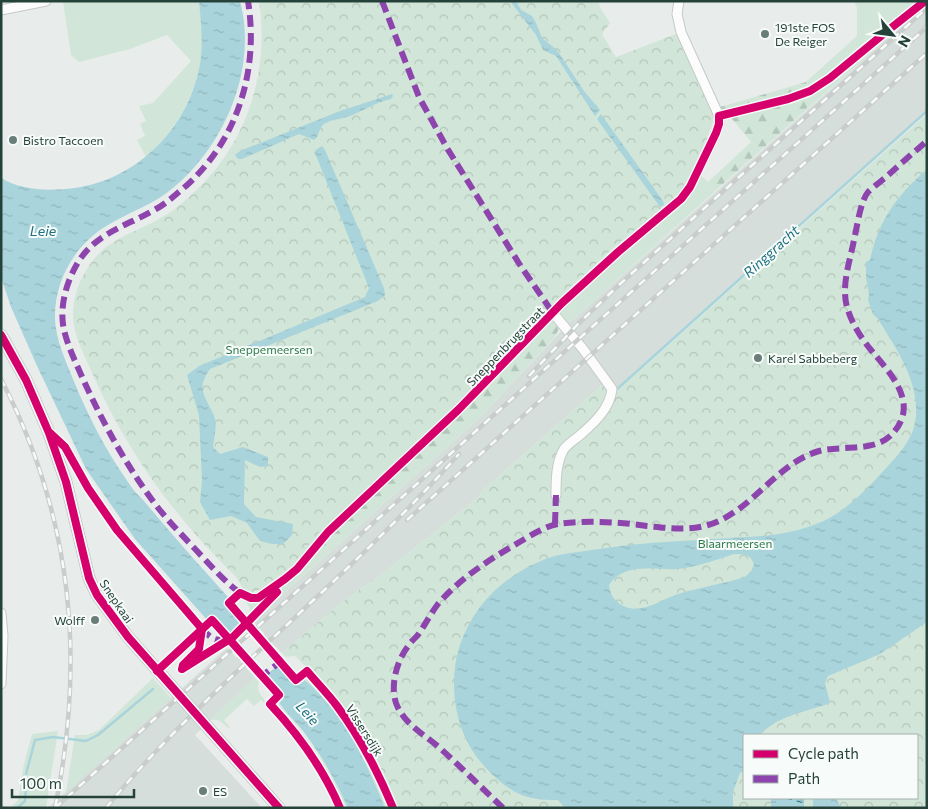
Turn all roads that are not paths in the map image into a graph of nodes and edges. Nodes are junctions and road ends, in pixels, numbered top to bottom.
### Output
1 (46, 1) edge
2 (679, 1) edge
3 (1, 10) edge
4 (553, 313) junction
5 (1, 335) edge
6 (556, 495) dead end
7 (240, 593) dead end
8 (1, 613) edge
9 (1, 684) edge
10 (279, 808) edge

1 - 3 street
2 - 4 street, Sneppenbrugstraat
4 - 6 street
4 - 7 street, Sneppenbrugstraat
5 - 10 street, Snepkaai
8 - 9 street

